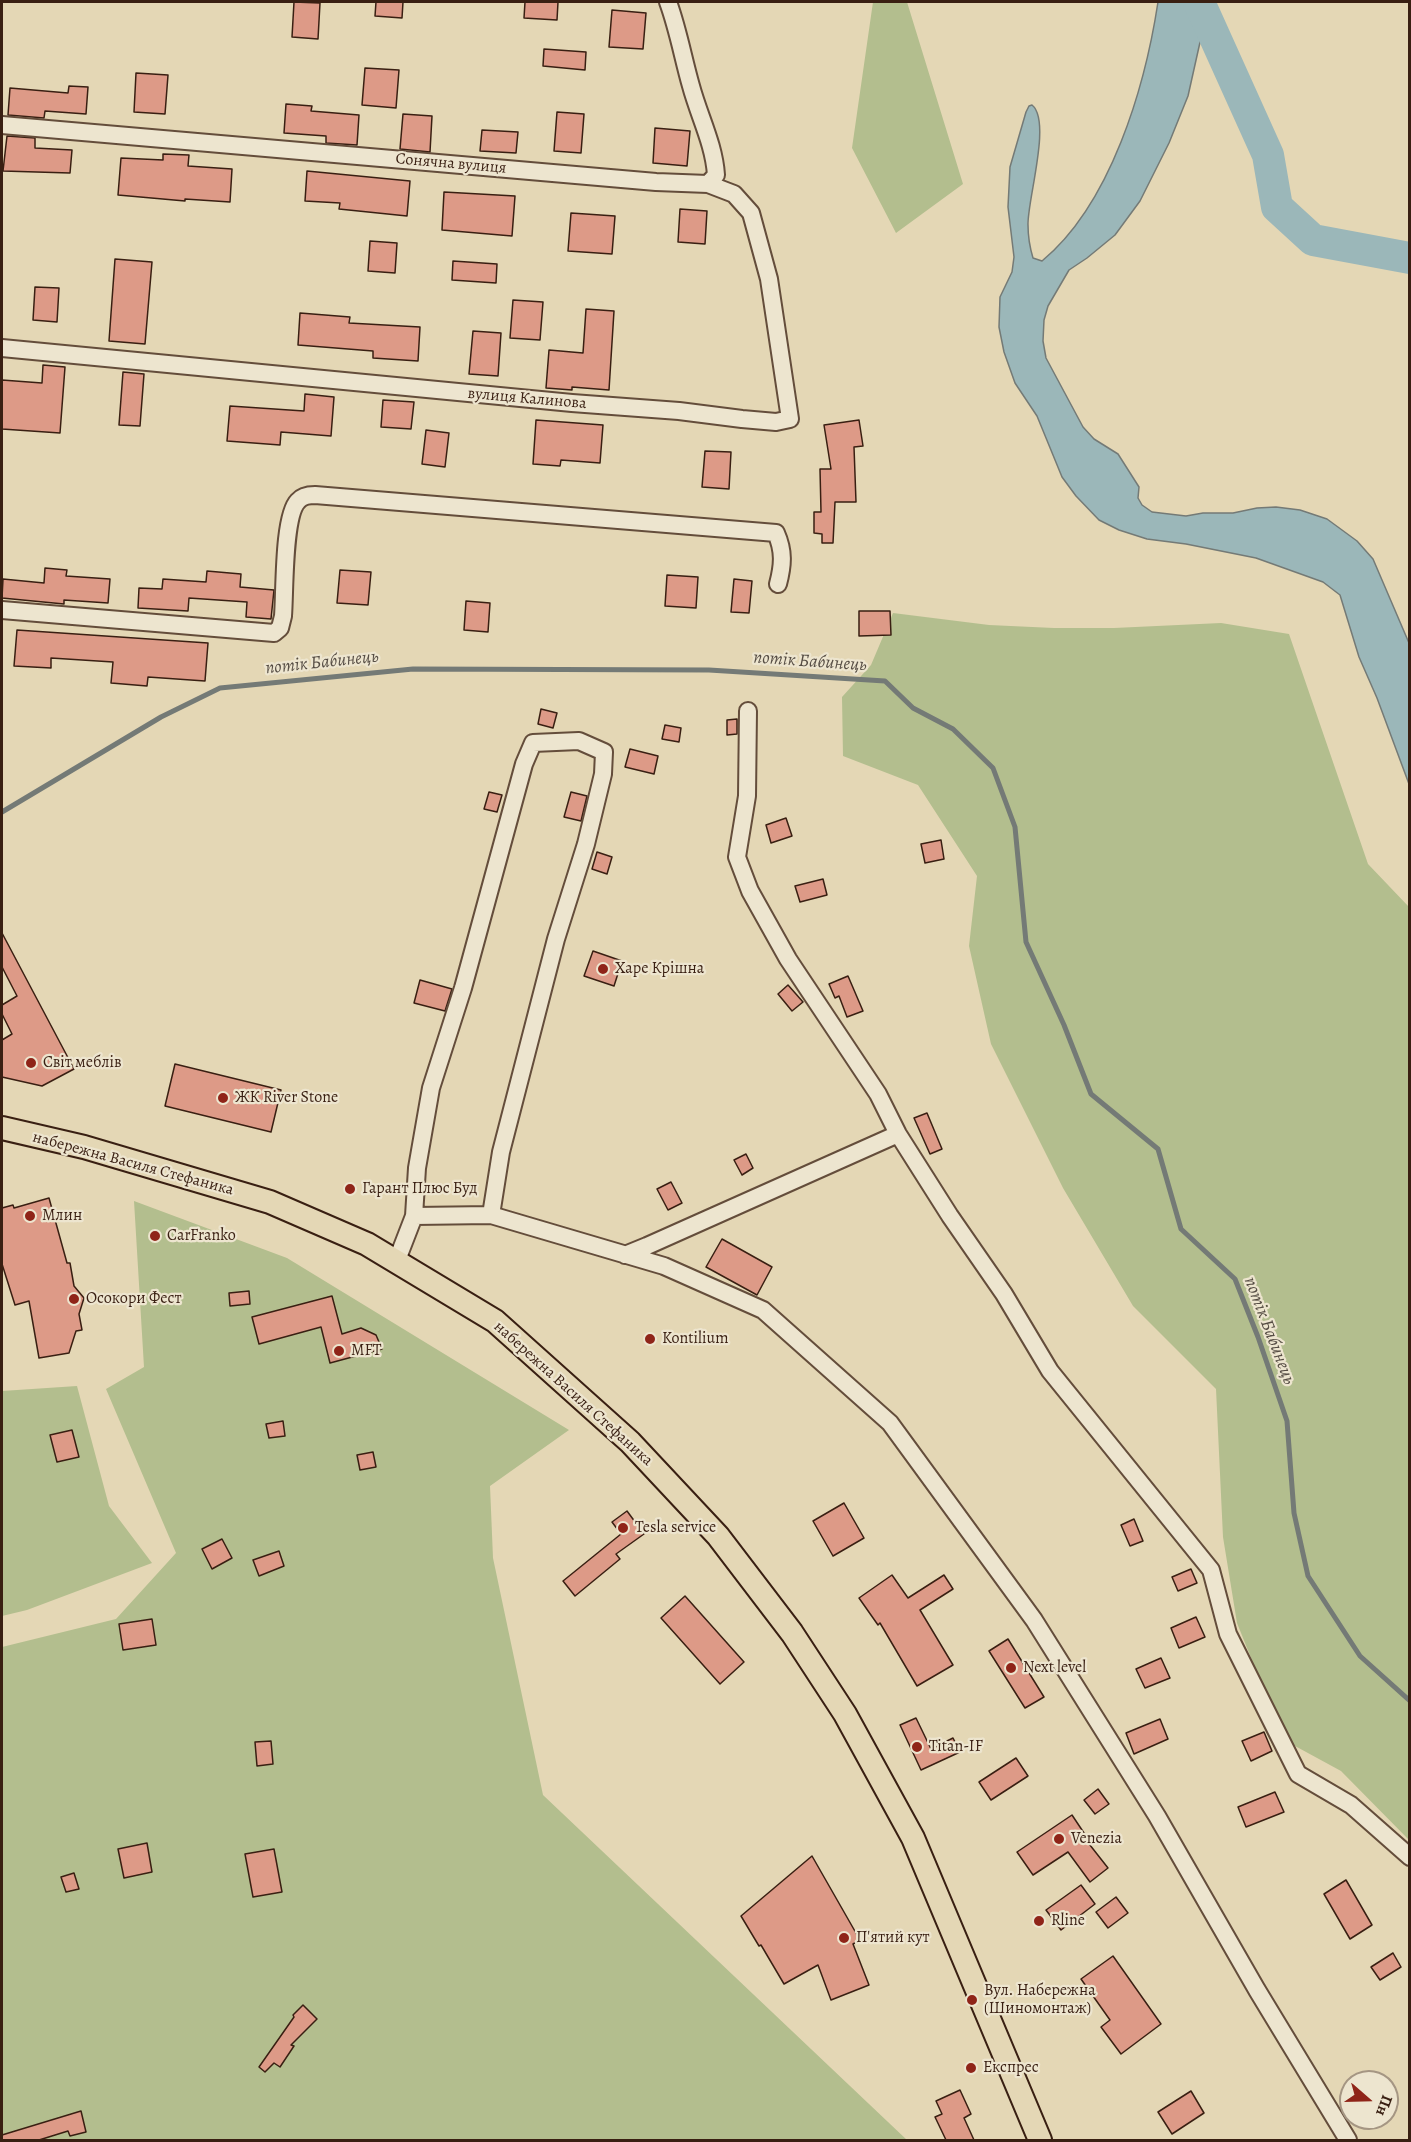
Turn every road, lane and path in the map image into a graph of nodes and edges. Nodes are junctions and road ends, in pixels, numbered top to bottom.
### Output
1 (668, 2) edge
2 (2, 125) edge
3 (708, 184) junction
4 (2, 348) edge
5 (778, 584) dead end
6 (2, 610) edge
7 (748, 711) dead end
8 (2, 1128) edge
9 (898, 1134) junction
10 (491, 1215) junction
11 (414, 1216) junction
12 (624, 1254) junction
13 (396, 1260) junction
14 (1410, 1857) edge
15 (1040, 2140) edge
16 (1348, 2140) edge

1 - 3 street
2 - 3 street, Сонячна вулиця
3 - 4 street, вулиця Калинова
5 - 6 street
7 - 9 street
8 - 13 main road, набережна Василя Стефаника
9 - 12 street
9 - 14 street
10 - 11 street
10 - 11 street
10 - 12 street
11 - 13 street
12 - 16 street
13 - 15 main road, набережна Василя Стефаника

